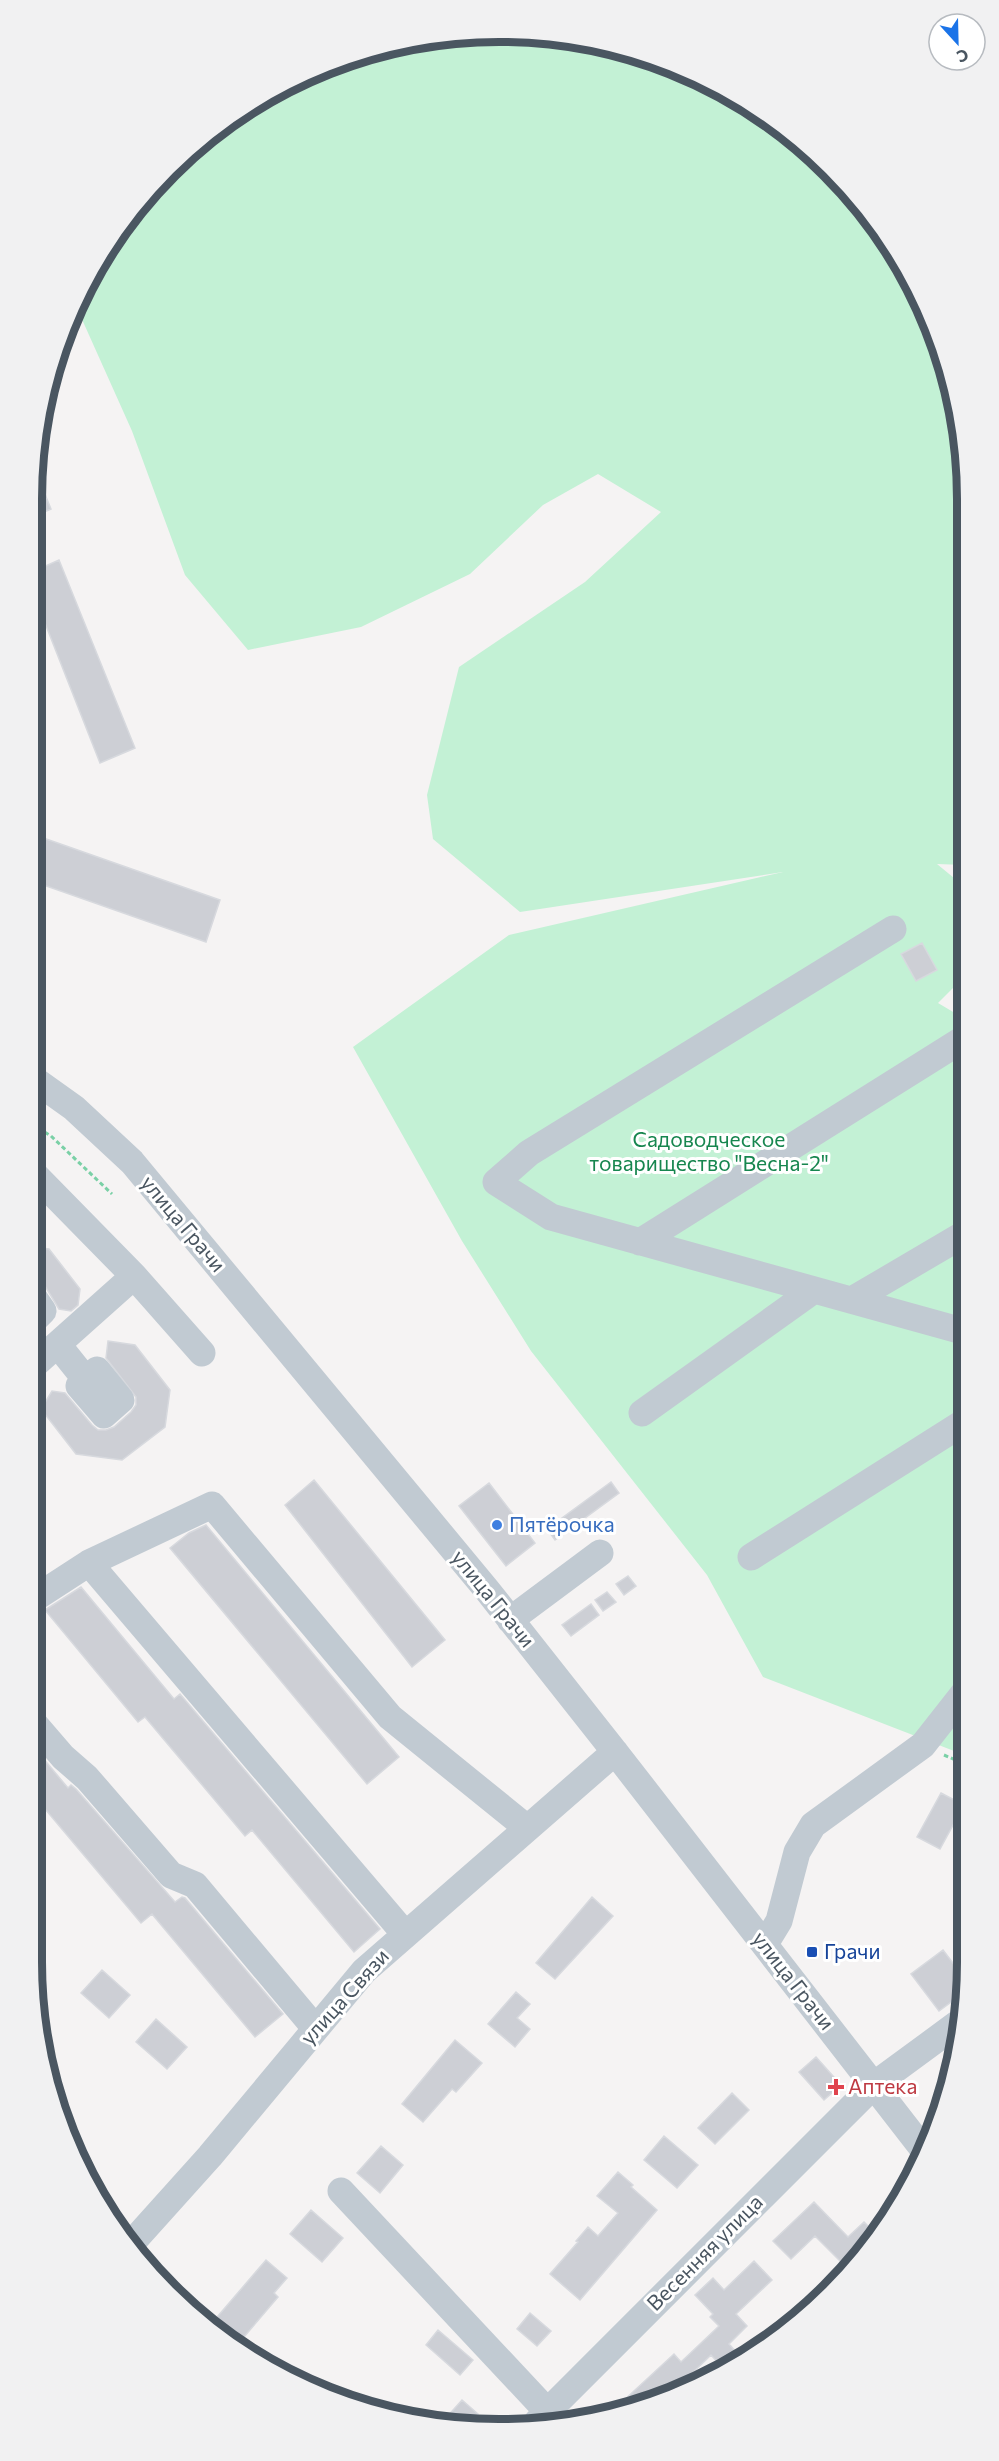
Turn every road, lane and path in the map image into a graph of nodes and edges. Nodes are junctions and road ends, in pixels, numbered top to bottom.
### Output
1 (893, 929) dead end
2 (957, 1043) edge
3 (42, 1085) edge
4 (42, 1130) edge
5 (42, 1182) edge
6 (112, 1194) dead end
7 (957, 1238) edge
8 (640, 1242) junction
9 (134, 1276) junction
10 (814, 1290) junction
11 (852, 1300) junction
12 (957, 1329) edge
13 (202, 1353) dead end
14 (47, 1354) edge
15 (86, 1380) dead end
16 (642, 1413) dead end
17 (957, 1427) edge
18 (600, 1552) dead end
19 (751, 1557) dead end
20 (89, 1563) junction
21 (42, 1594) edge
22 (510, 1620) junction
23 (957, 1702) edge
24 (42, 1732) edge
25 (615, 1752) junction
26 (527, 1828) junction
27 (405, 1934) junction
28 (765, 1944) junction
29 (315, 2028) junction
30 (952, 2028) edge
31 (874, 2085) junction
32 (919, 2144) edge
33 (341, 2192) dead end
34 (136, 2238) edge
35 (542, 2416) edge

1 - 8 street
2 - 8 street
3 - 22 street, улица Грачи
4 - 6 path
5 - 9 street
7 - 11 street
8 - 10 street
9 - 13 street
9 - 14 street
10 - 11 street
10 - 16 street
11 - 12 street
14 - 15 street
17 - 19 street
18 - 22 street
20 - 21 street
20 - 26 street
20 - 27 street
22 - 25 street, улица Грачи
23 - 28 street
24 - 29 street
25 - 26 street, улица Связи
25 - 28 street, улица Грачи
26 - 27 street, улица Связи
27 - 29 street, улица Связи
28 - 31 street, улица Грачи
29 - 34 street, улица Связи
30 - 31 street, Весенняя улица
31 - 32 street, улица Грачи
31 - 35 street, Весенняя улица
33 - 35 street

